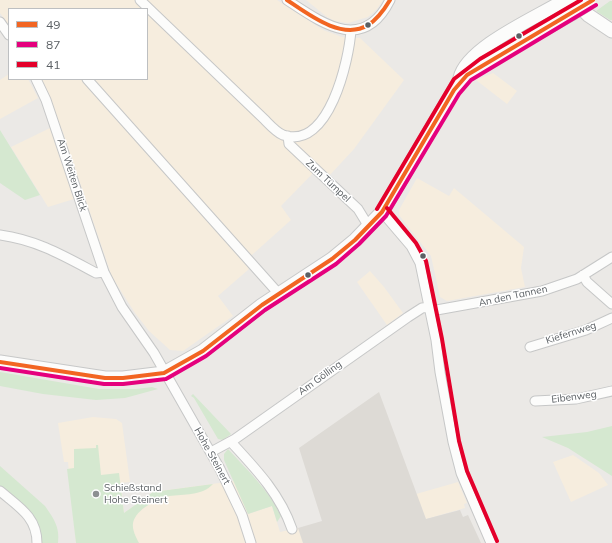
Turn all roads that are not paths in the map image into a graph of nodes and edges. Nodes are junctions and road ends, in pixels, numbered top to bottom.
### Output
1 (140, 0) edge
2 (287, 0) edge
3 (390, 0) edge
4 (573, 0) edge
5 (591, 1) edge
6 (554, 3) edge
7 (566, 17) junction
8 (0, 22) edge
9 (351, 30) junction
10 (612, 31) edge
11 (8, 34) edge
12 (36, 80) edge
13 (88, 80) edge
14 (458, 83) junction
15 (288, 136) junction
16 (382, 212) junction
17 (369, 227) junction
18 (0, 235) edge
19 (612, 257) edge
20 (104, 272) junction
21 (583, 275) junction
22 (279, 294) junction
23 (612, 304) edge
24 (430, 309) junction
25 (612, 318) edge
26 (530, 346) dead end
27 (0, 362) edge
28 (164, 373) junction
29 (612, 391) edge
30 (535, 401) dead end
31 (231, 442) junction
32 (211, 452) junction
33 (0, 491) edge
34 (292, 529) dead end
35 (37, 543) edge
36 (251, 543) edge
37 (491, 543) edge

1 - 15 street
2 - 9 street
3 - 9 street
4 - 10 main road
5 - 7 main road, bridge
6 - 7 main road
6 - 14 main road
7 - 14 main road
8 - 11 street
9 - 15 street
12 - 20 street, Am Weiten Blick
13 - 22 street
14 - 16 main road
15 - 17 street, Zum Tümpel
16 - 17 main road
16 - 24 street
17 - 22 main road
18 - 20 street
19 - 21 street, An den Tannen
20 - 28 street, Am Weiten Blick
21 - 23 street
21 - 24 street, An den Tannen
22 - 28 main road
24 - 31 street, Am Gölling
24 - 37 street
25 - 26 street, Kiefernweg
27 - 28 main road
28 - 32 street, Hohe Steinert
29 - 30 street, Eibenweg
31 - 32 street, Am Gölling
31 - 34 street
32 - 36 street, Hohe Steinert
33 - 35 street

